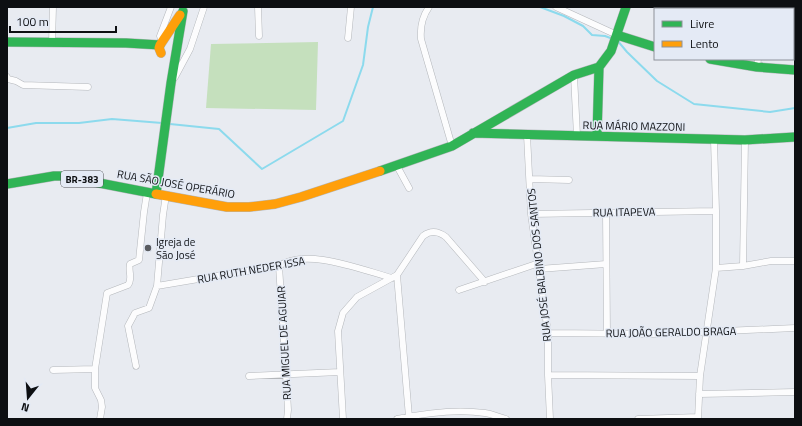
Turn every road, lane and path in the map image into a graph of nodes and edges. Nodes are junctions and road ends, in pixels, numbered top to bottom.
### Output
1 (53, 7) edge
2 (171, 7) edge
3 (204, 7) edge
4 (258, 7) edge
5 (351, 7) edge
6 (429, 7) edge
7 (556, 7) edge
8 (626, 7) edge
9 (184, 9) edge
10 (259, 36) dead end
11 (616, 36) junction
12 (348, 38) dead end
13 (7, 42) edge
14 (52, 42) junction
15 (654, 47) edge
16 (162, 48) junction
17 (177, 51) junction
18 (722, 60) edge
19 (758, 63) edge
20 (599, 67) junction
21 (795, 70) edge
22 (574, 75) junction
23 (7, 77) edge
24 (171, 80) junction
25 (88, 87) dead end
26 (473, 133) junction
27 (527, 135) junction
28 (577, 136) junction
29 (597, 136) junction
30 (795, 137) edge
31 (714, 140) junction
32 (745, 140) junction
33 (452, 146) junction
34 (397, 166) junction
35 (530, 178) junction
36 (568, 180) dead end
37 (7, 184) edge
38 (408, 188) dead end
39 (152, 194) junction
40 (166, 195) junction
41 (716, 211) junction
42 (606, 212) junction
43 (531, 214) junction
44 (795, 261) edge
45 (606, 264) junction
46 (279, 266) junction
47 (539, 266) junction
48 (742, 266) junction
49 (716, 268) junction
50 (394, 277) junction
51 (485, 282) junction
52 (157, 286) junction
53 (459, 290) dead end
54 (795, 328) edge
55 (706, 332) junction
56 (548, 334) junction
57 (606, 334) junction
58 (136, 366) dead end
59 (95, 369) junction
60 (53, 370) dead end
61 (340, 372) junction
62 (286, 374) junction
63 (548, 375) junction
64 (249, 376) dead end
65 (700, 376) junction
66 (795, 392) edge
67 (699, 394) junction
68 (409, 417) junction
69 (698, 418) edge
70 (100, 419) edge
71 (287, 419) edge
72 (343, 419) edge
73 (398, 419) edge
74 (506, 419) edge
75 (550, 419) edge
76 (638, 419) edge

1 - 14 street
2 - 16 street
3 - 24 street
4 - 10 street
5 - 12 street
6 - 33 street
7 - 11 street
8 - 11 main road
9 - 16 main road
9 - 17 main road
11 - 15 main road
11 - 20 main road
13 - 14 main road
14 - 16 main road
16 - 17 main road
16 - 17 main road
16 - 24 main road
17 - 24 main road
18 - 19 main road
19 - 21 main road
20 - 22 main road, RUA SÃO JOSÉ OPERÁRIO
20 - 29 main road
22 - 26 main road, RUA SÃO JOSÉ OPERÁRIO
22 - 28 street
23 - 25 street
24 - 39 main road
26 - 27 main road, RUA MÁRIO MAZZONI
26 - 33 main road, RUA SÃO JOSÉ OPERÁRIO
27 - 28 main road, RUA MÁRIO MAZZONI
27 - 35 street, RUA JOSÉ BALBINO DOS SANTOS
28 - 29 main road, RUA MÁRIO MAZZONI
29 - 31 main road, RUA MÁRIO MAZZONI
30 - 32 main road, RUA MÁRIO MAZZONI
31 - 32 main road, RUA MÁRIO MAZZONI
31 - 41 street
32 - 48 street
33 - 34 main road, RUA SÃO JOSÉ OPERÁRIO
34 - 38 street
34 - 40 main road, RUA SÃO JOSÉ OPERÁRIO
35 - 36 street
35 - 43 street, RUA JOSÉ BALBINO DOS SANTOS
37 - 39 main road, RUA SÃO JOSÉ OPERÁRIO / BR-383
39 - 40 main road, RUA SÃO JOSÉ OPERÁRIO
39 - 59 street
40 - 52 street
41 - 42 street, RUA ITAPEVA
41 - 49 street
42 - 43 street, RUA ITAPEVA
42 - 45 street
43 - 47 street, RUA JOSÉ BALBINO DOS SANTOS
44 - 48 street
45 - 47 street
45 - 57 street
46 - 50 street, RUA RUTH NEDER ISSA
46 - 52 street, RUA RUTH NEDER ISSA
46 - 62 street, RUA MIGUEL DE AGUIAR
47 - 51 street
47 - 56 street, RUA JOSÉ BALBINO DOS SANTOS
48 - 49 street
49 - 55 street
50 - 51 street
50 - 61 street
50 - 68 street
51 - 53 street
52 - 58 street
54 - 55 street, RUA JOÃO GERALDO BRAGA
55 - 57 street, RUA JOÃO GERALDO BRAGA
55 - 65 street
56 - 57 street, RUA JOÃO GERALDO BRAGA
56 - 63 street, RUA JOSÉ BALBINO DOS SANTOS
59 - 60 street
59 - 70 street
61 - 62 street
61 - 72 street
62 - 64 street
62 - 71 street, RUA MIGUEL DE AGUIAR
63 - 65 street
63 - 75 street, RUA JOSÉ BALBINO DOS SANTOS
65 - 67 street
66 - 67 street
67 - 69 street
68 - 73 street
68 - 74 street
69 - 76 street

